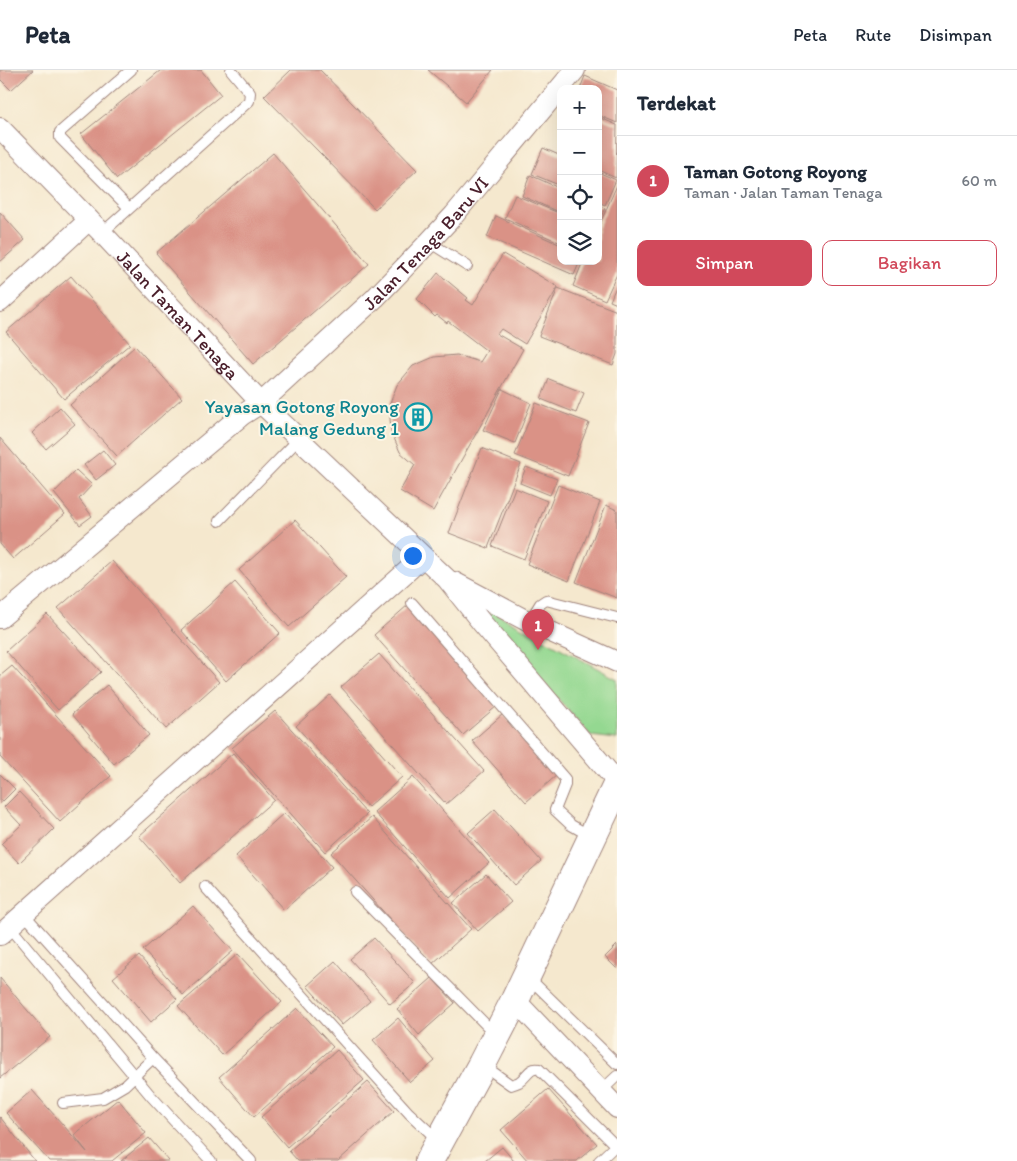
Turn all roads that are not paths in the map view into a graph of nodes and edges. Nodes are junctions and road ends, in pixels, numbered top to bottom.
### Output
1 (130, 70) edge
2 (230, 70) edge
3 (574, 70) edge
4 (0, 128) edge
5 (130, 208) junction
6 (96, 227) junction
7 (430, 242) junction
8 (467, 266) dead end
9 (0, 302) edge
10 (261, 403) junction
11 (298, 440) junction
12 (219, 522) dead end
13 (423, 556) junction
14 (447, 579) junction
15 (412, 603) dead end
16 (0, 618) edge
17 (617, 618) edge
18 (529, 622) junction
19 (617, 662) edge
20 (617, 784) edge
21 (593, 838) junction
22 (205, 887) dead end
23 (355, 892) dead end
24 (11, 925) edge
25 (527, 976) junction
26 (515, 1000) junction
27 (496, 1035) junction
28 (153, 1058) junction
29 (482, 1064) junction
30 (617, 1064) edge
31 (134, 1076) junction
32 (617, 1076) edge
33 (600, 1092) junction
34 (63, 1103) dead end
35 (617, 1108) edge
36 (616, 1145) edge
37 (434, 1151) edge
38 (211, 1161) edge
39 (251, 1161) edge
40 (599, 1161) edge

1 - 5 lane
2 - 5 lane
3 - 7 street, Jalan Tenaga Baru VI
4 - 6 street, Jalan Taman Tenaga
5 - 6 lane
6 - 9 street
6 - 10 street, Jalan Taman Tenaga
7 - 8 lane
7 - 10 street, Jalan Tenaga Baru VI
10 - 11 street, Jalan Taman Tenaga
10 - 16 street, Jalan Tenaga Baru VI
11 - 12 lane
11 - 13 street, Jalan Taman Tenaga
13 - 14 street, Jalan Taman Tenaga
13 - 24 street
14 - 18 street, Jalan Taman Tenaga
14 - 20 street, Jalan Taman Tenaga
15 - 21 lane
17 - 18 lane
18 - 19 street, Jalan Taman Tenaga
20 - 21 highway
21 - 25 highway
22 - 37 lane
23 - 27 lane
24 - 28 lane
24 - 31 lane
25 - 26 highway
25 - 30 lane
26 - 27 highway
26 - 33 street
27 - 29 highway
28 - 31 lane
28 - 39 lane
29 - 36 lane
29 - 37 highway
31 - 34 lane
31 - 38 lane
32 - 33 lane
33 - 35 street
36 - 40 lane

